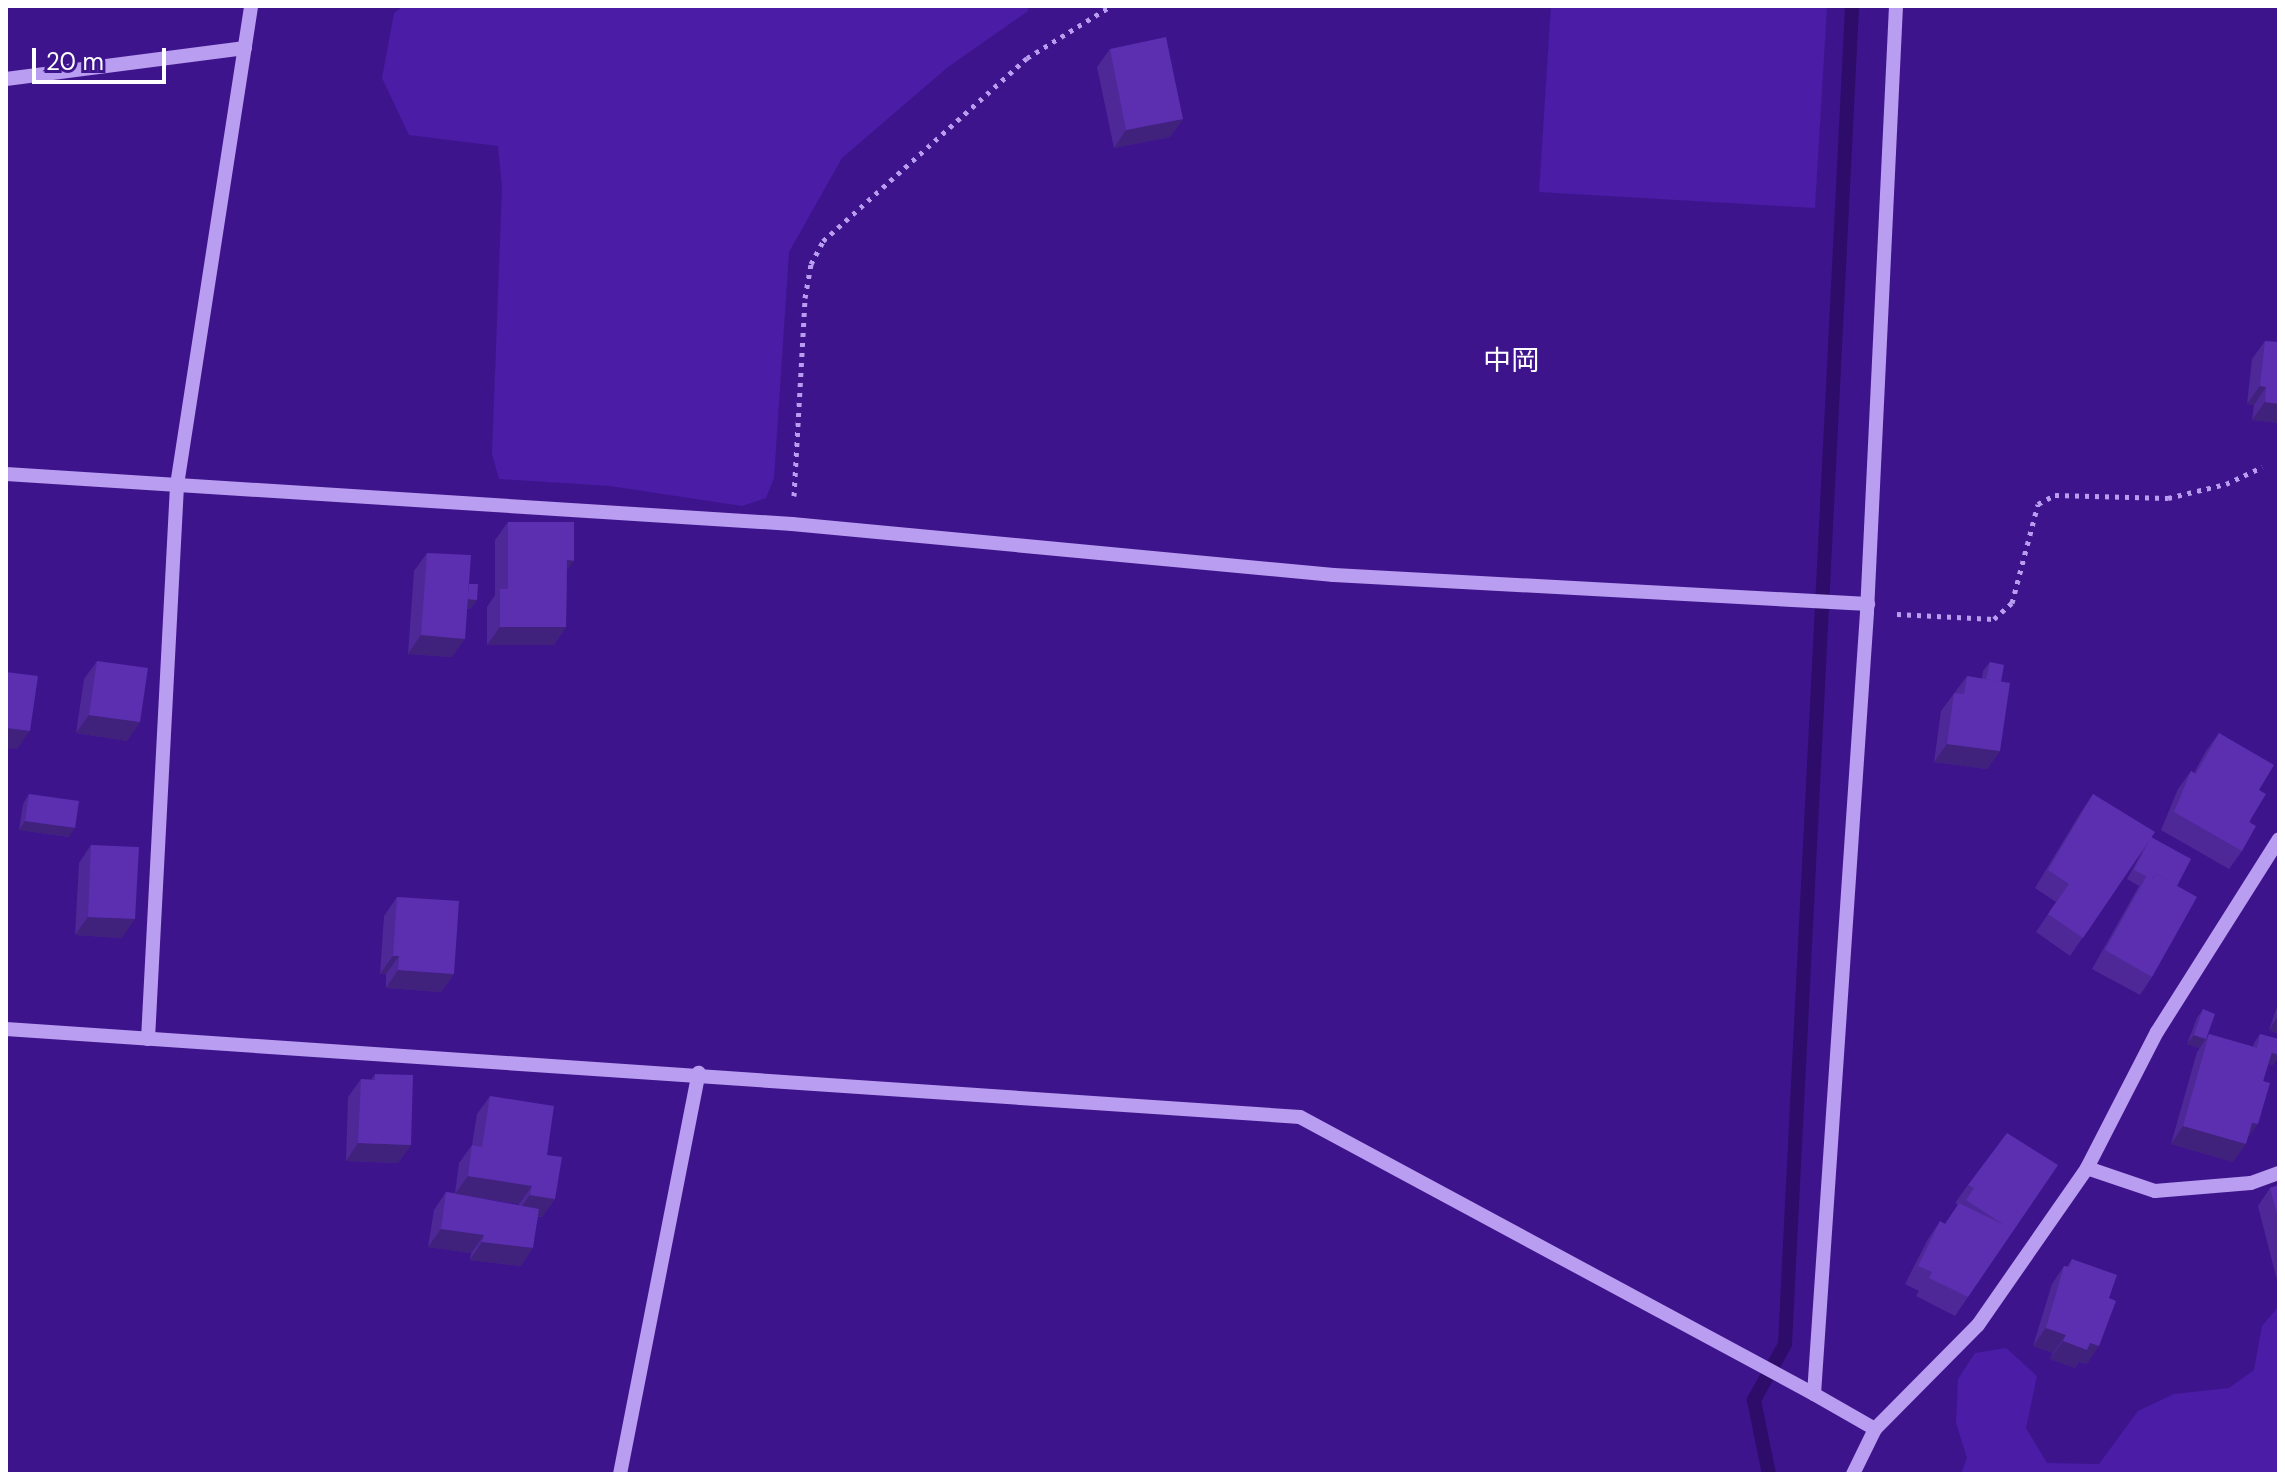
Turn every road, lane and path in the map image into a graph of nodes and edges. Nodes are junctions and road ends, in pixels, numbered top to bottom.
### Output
1 (251, 6) edge
2 (1111, 6) edge
3 (1896, 6) edge
4 (245, 48) junction
5 (6, 79) edge
6 (2262, 467) dead end
7 (6, 474) edge
8 (177, 485) junction
9 (792, 524) junction
10 (1868, 608) junction
11 (2279, 839) edge
12 (6, 1029) edge
13 (148, 1039) junction
14 (699, 1073) junction
15 (2087, 1168) junction
16 (2279, 1173) edge
17 (1814, 1394) junction
18 (1875, 1429) junction
19 (620, 1474) edge
20 (1853, 1474) edge

1 - 4 street
2 - 9 path
3 - 10 street
4 - 5 street
4 - 8 street
6 - 10 path
7 - 8 street
8 - 9 street
8 - 13 street
9 - 10 street
10 - 17 street
11 - 15 street
12 - 13 street
13 - 14 street
14 - 17 street
14 - 19 street
15 - 16 street
15 - 18 street
17 - 18 street
18 - 20 street

